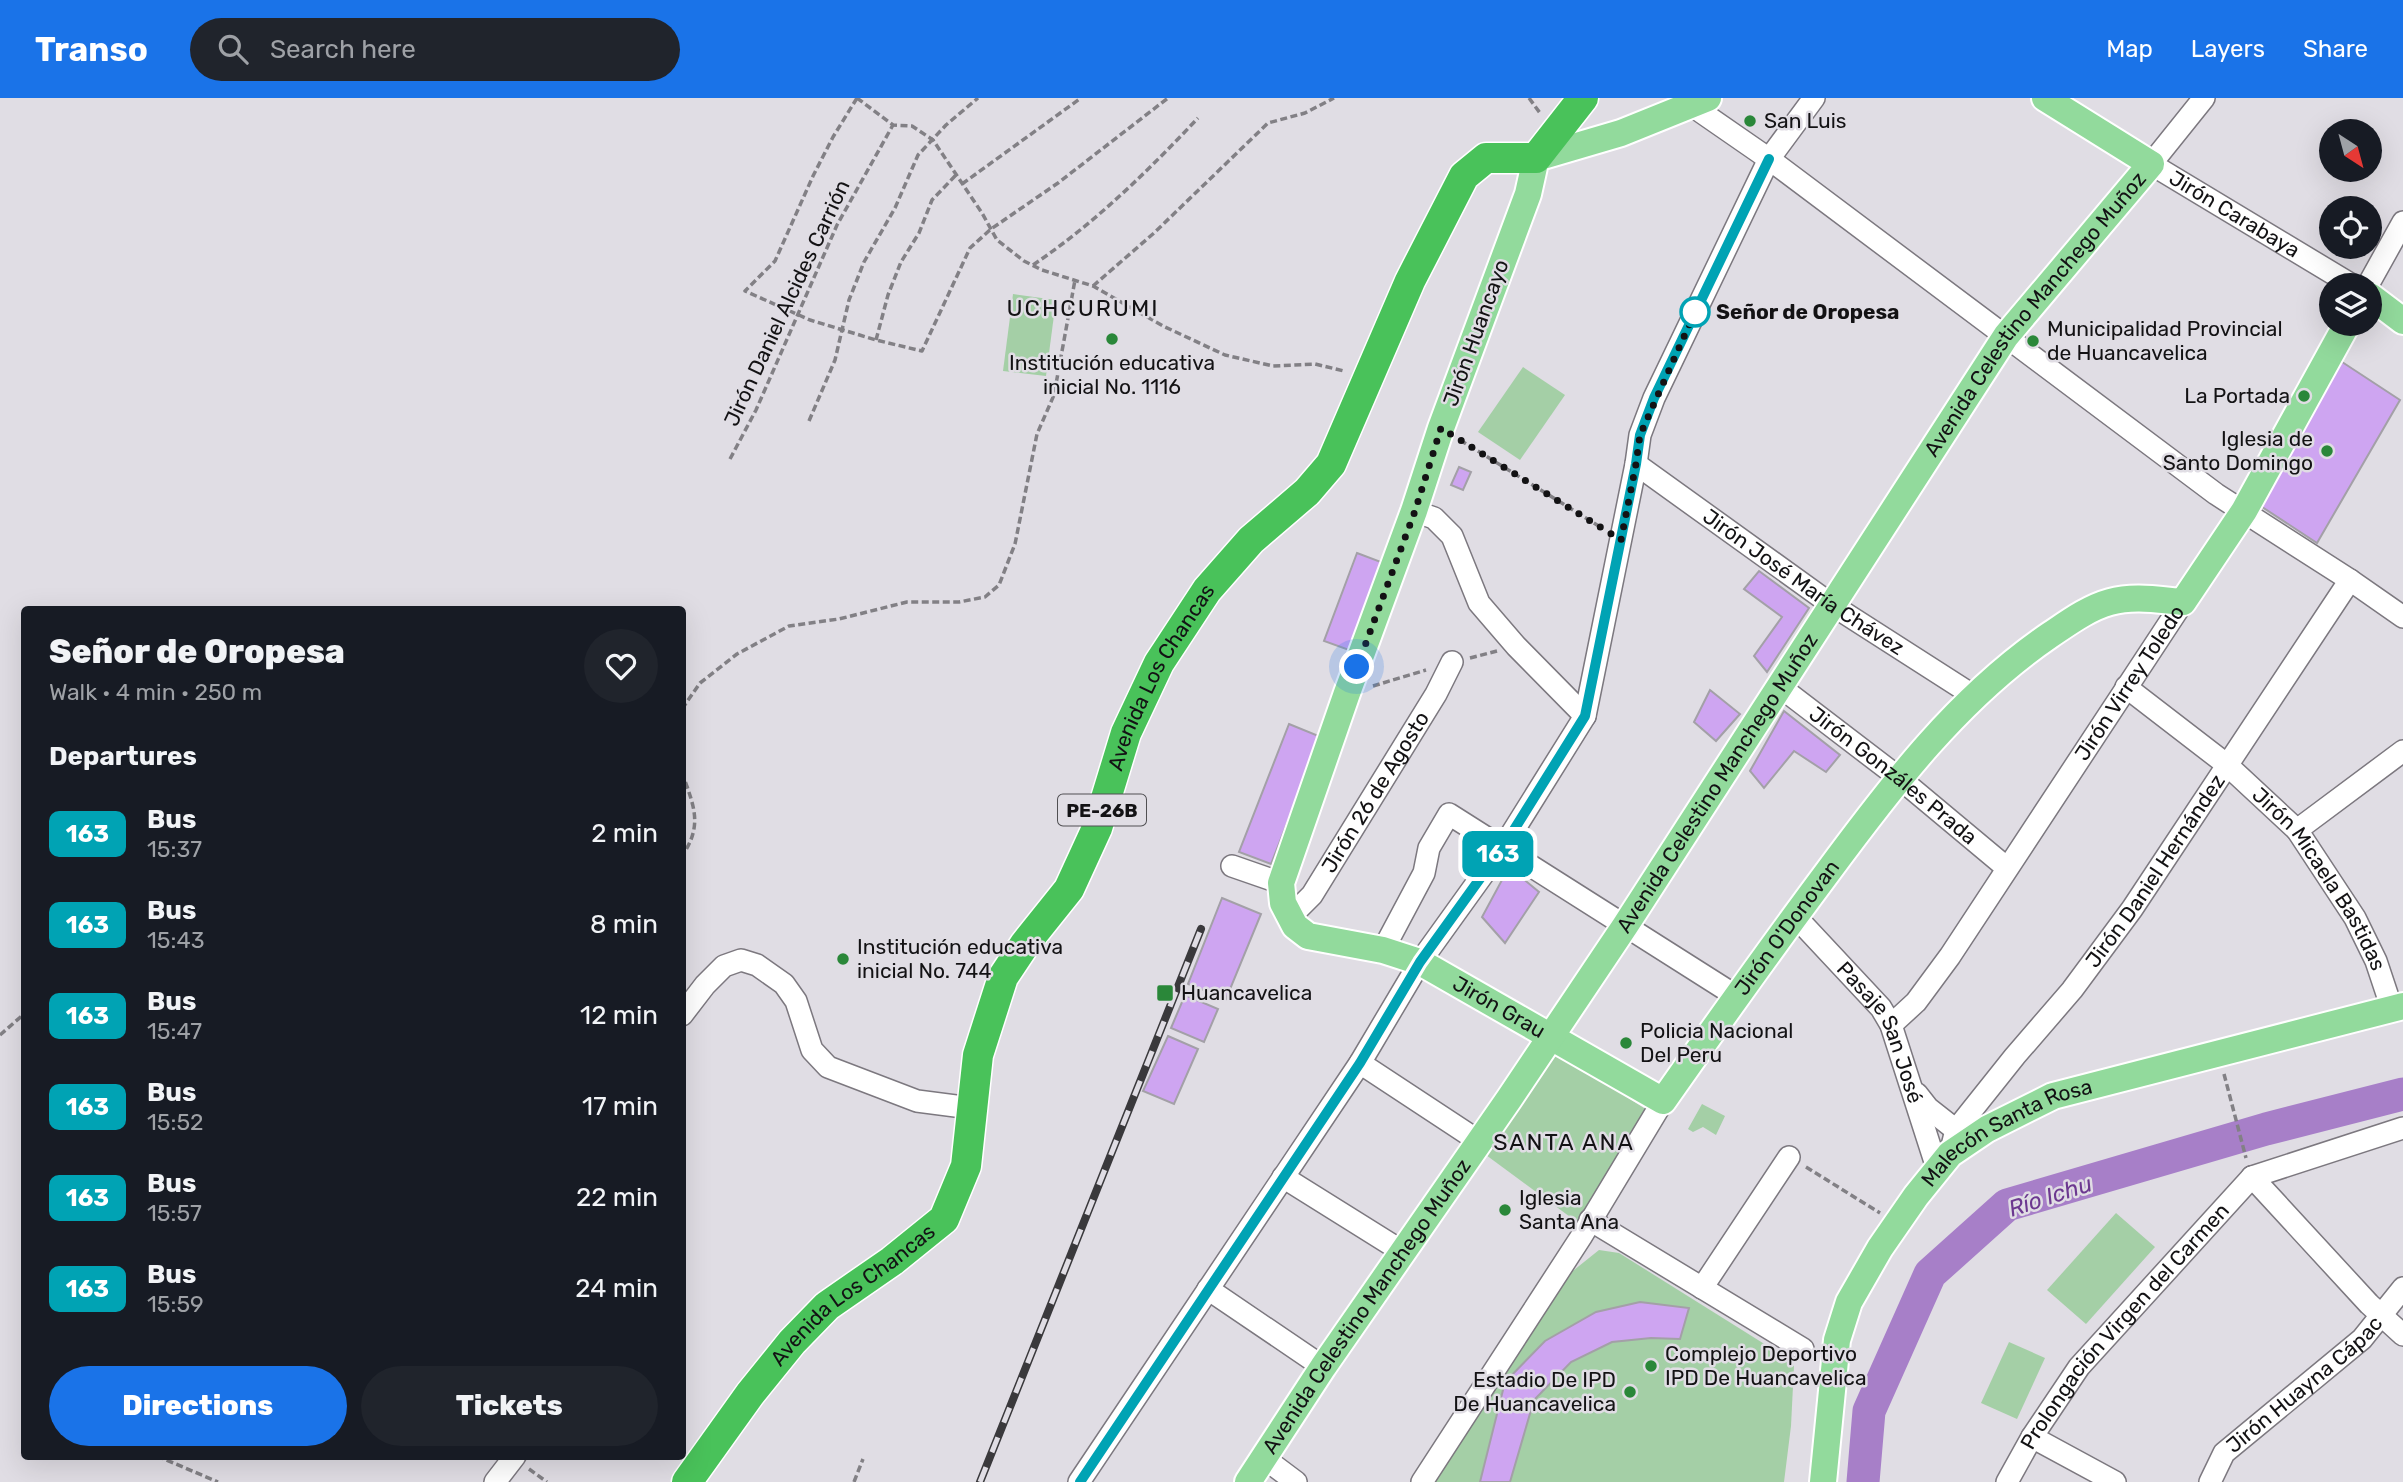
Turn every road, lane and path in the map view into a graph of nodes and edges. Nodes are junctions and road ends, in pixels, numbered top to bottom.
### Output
1 (857, 98) edge
2 (978, 98) edge
3 (1081, 98) edge
4 (1168, 98) edge
5 (1334, 98) edge
6 (1583, 98) edge
7 (1814, 98) edge
8 (2045, 98) edge
9 (2204, 98) edge
10 (1699, 101) edge
11 (1198, 118) dead end
12 (893, 125) junction
13 (933, 140) junction
14 (1536, 158) junction
15 (1769, 159) junction
16 (2151, 164) junction
17 (956, 175) junction
18 (962, 184) junction
19 (2403, 222) edge
20 (991, 229) junction
21 (1033, 265) junction
22 (2332, 273) edge
23 (2375, 273) edge
24 (1075, 280) junction
25 (1093, 286) junction
26 (2382, 305) edge
27 (797, 314) junction
28 (2403, 321) edge
29 (842, 330) junction
30 (2006, 336) junction
31 (2340, 336) edge
32 (876, 341) junction
33 (1368, 380) junction
34 (809, 421) dead end
35 (1441, 428) junction
36 (730, 459) dead end
37 (1636, 464) junction
38 (1415, 511) junction
39 (2244, 511) junction
40 (1621, 540) junction
41 (2350, 579) junction
42 (2183, 602) junction
43 (1832, 605) junction
44 (2403, 617) edge
45 (1452, 662) dead end
46 (1779, 686) junction
47 (2126, 687) junction
48 (1974, 696) junction
49 (686, 703) edge
50 (1585, 716) junction
51 (2403, 751) edge
52 (2226, 764) junction
53 (1898, 777) junction
54 (686, 784) edge
55 (2297, 830) junction
56 (1503, 847) junction
57 (686, 848) edge
58 (1232, 866) dead end
59 (2007, 868) junction
60 (1281, 883) junction
61 (1290, 916) junction
62 (1795, 916) junction
63 (1625, 926) junction
64 (1383, 950) junction
65 (1420, 962) junction
66 (1736, 996) junction
67 (2398, 1007) edge
68 (686, 1010) edge
69 (21, 1017) edge
70 (1891, 1025) junction
71 (0, 1035) edge
72 (1552, 1036) junction
73 (1360, 1063) junction
74 (2226, 1082) dead end
75 (1911, 1087) junction
76 (1663, 1101) junction
77 (971, 1108) junction
78 (2403, 1128) edge
79 (1480, 1142) junction
80 (1948, 1150) junction
81 (1789, 1157) joint
82 (2250, 1170) junction
83 (1283, 1177) junction
84 (1590, 1220) junction
85 (1898, 1224) junction
86 (1403, 1252) junction
87 (1702, 1288) junction
88 (2403, 1288) edge
89 (1208, 1289) junction
90 (2382, 1316) junction
91 (2403, 1335) edge
92 (1802, 1349) dead end
93 (1323, 1367) junction
94 (2032, 1437) junction
95 (1264, 1458) junction
96 (863, 1459) dead end
97 (167, 1460) edge
98 (512, 1460) edge
99 (2107, 1480) edge
100 (218, 1482) edge
101 (495, 1482) edge
102 (687, 1482) edge
103 (855, 1482) edge
104 (1080, 1482) edge
105 (1248, 1482) edge
106 (1296, 1482) edge
107 (1422, 1482) edge
108 (1823, 1482) edge
109 (2007, 1482) edge
110 (2210, 1482) edge

1 - 12 path
1 - 27 path
2 - 13 path
3 - 18 path
4 - 20 path
5 - 25 path
6 - 14 highway
7 - 15 street
8 - 16 main road, Jirón Carabaya
9 - 16 street, Avenida Celestino Manchego Muñoz
10 - 14 main road, PE-26B
10 - 15 street
11 - 21 path
12 - 13 path
12 - 27 path, Jirón Daniel Alcides Carrión
13 - 17 path
13 - 29 path
14 - 33 highway, Avenida Los Chancas / PE-26B
14 - 35 main road, Jirón Huancayo
15 - 30 street
15 - 37 street
16 - 22 street, Jirón Carabaya
16 - 30 main road, Avenida Celestino Manchego Muñoz
17 - 18 path
17 - 32 path
18 - 20 path
19 - 23 street
20 - 21 path
20 - 32 path
21 - 24 path
24 - 25 path
24 - 49 path
25 - 33 path
26 - 28 main road
27 - 29 path
27 - 36 path, Jirón Daniel Alcides Carrión
29 - 32 path
29 - 34 path
30 - 39 street
30 - 43 main road, Avenida Celestino Manchego Muñoz
31 - 39 main road, Jirón Virrey Toledo
33 - 77 highway, Avenida Los Chancas / PE-26B
35 - 38 main road, Jirón Huancayo
35 - 40 path
37 - 40 street
37 - 43 street, Jirón José María Chávez
38 - 50 street
38 - 60 main road, Jirón Huancayo
39 - 41 street
39 - 42 main road, Jirón Virrey Toledo
40 - 50 street
41 - 44 street
41 - 52 street, Jirón Daniel Hernández
42 - 47 street, Jirón Virrey Toledo
42 - 48 main road, Jirón O'Donovan
43 - 46 main road, Avenida Celestino Manchego Muñoz
43 - 48 street, Jirón José María Chávez
45 - 61 street, Jirón 26 de Agosto
46 - 53 street, Jirón Gonzáles Prada
46 - 63 main road, Avenida Celestino Manchego Muñoz
47 - 52 street, Jirón Micaela Bastidas
47 - 59 street, Jirón Virrey Toledo
48 - 53 main road, Jirón O'Donovan
50 - 56 street
51 - 55 street
52 - 55 street, Jirón Micaela Bastidas
52 - 80 street, Jirón Daniel Hernández
53 - 59 street, Jirón Gonzáles Prada
53 - 62 main road, Jirón O'Donovan
54 - 57 path
55 - 67 street, Jirón Micaela Bastidas
56 - 63 street
56 - 64 street
56 - 65 street
58 - 60 street
59 - 70 street, Jirón Virrey Toledo
60 - 61 main road
61 - 64 main road, Jirón Grau
62 - 66 main road, Jirón O'Donovan
62 - 70 street, Pasaje San José
63 - 66 street
63 - 72 main road, Avenida Celestino Manchego Muñoz
64 - 65 main road, Jirón Grau
65 - 72 main road, Jirón Grau
65 - 73 street
66 - 76 main road, Jirón O'Donovan
67 - 80 main road, Malecón Santa Rosa
68 - 77 street
69 - 71 path
70 - 75 street, Pasaje San José
72 - 76 main road, Jirón Grau
72 - 79 main road, Avenida Celestino Manchego Muñoz
73 - 79 street
73 - 83 street
74 - 82 path
75 - 80 street, Pasaje San José
75 - 80 street
76 - 84 street, Jirón O'Donovan
77 - 102 highway, Avenida Los Chancas / PE-26B
78 - 82 street
79 - 86 main road, Avenida Celestino Manchego Muñoz
80 - 85 main road, Malecón Santa Rosa
81 - 85 path
81 - 87 street
82 - 90 street
82 - 94 street, Prolongación Virgen del Carmen
83 - 86 street
83 - 89 street
84 - 87 street
84 - 107 street, Jirón O'Donovan
85 - 108 main road, Malecón Santa Rosa
86 - 93 main road, Avenida Celestino Manchego Muñoz
87 - 92 street
88 - 90 street, Jirón Huayna Cápac
89 - 93 street
89 - 104 street
90 - 91 street
90 - 110 street, Jirón Huayna Cápac
93 - 95 main road, Avenida Celestino Manchego Muñoz
94 - 99 street
94 - 109 street, Prolongación Virgen del Carmen
95 - 105 main road, Avenida Celestino Manchego Muñoz
95 - 106 street
96 - 103 path
97 - 100 path
98 - 101 street

